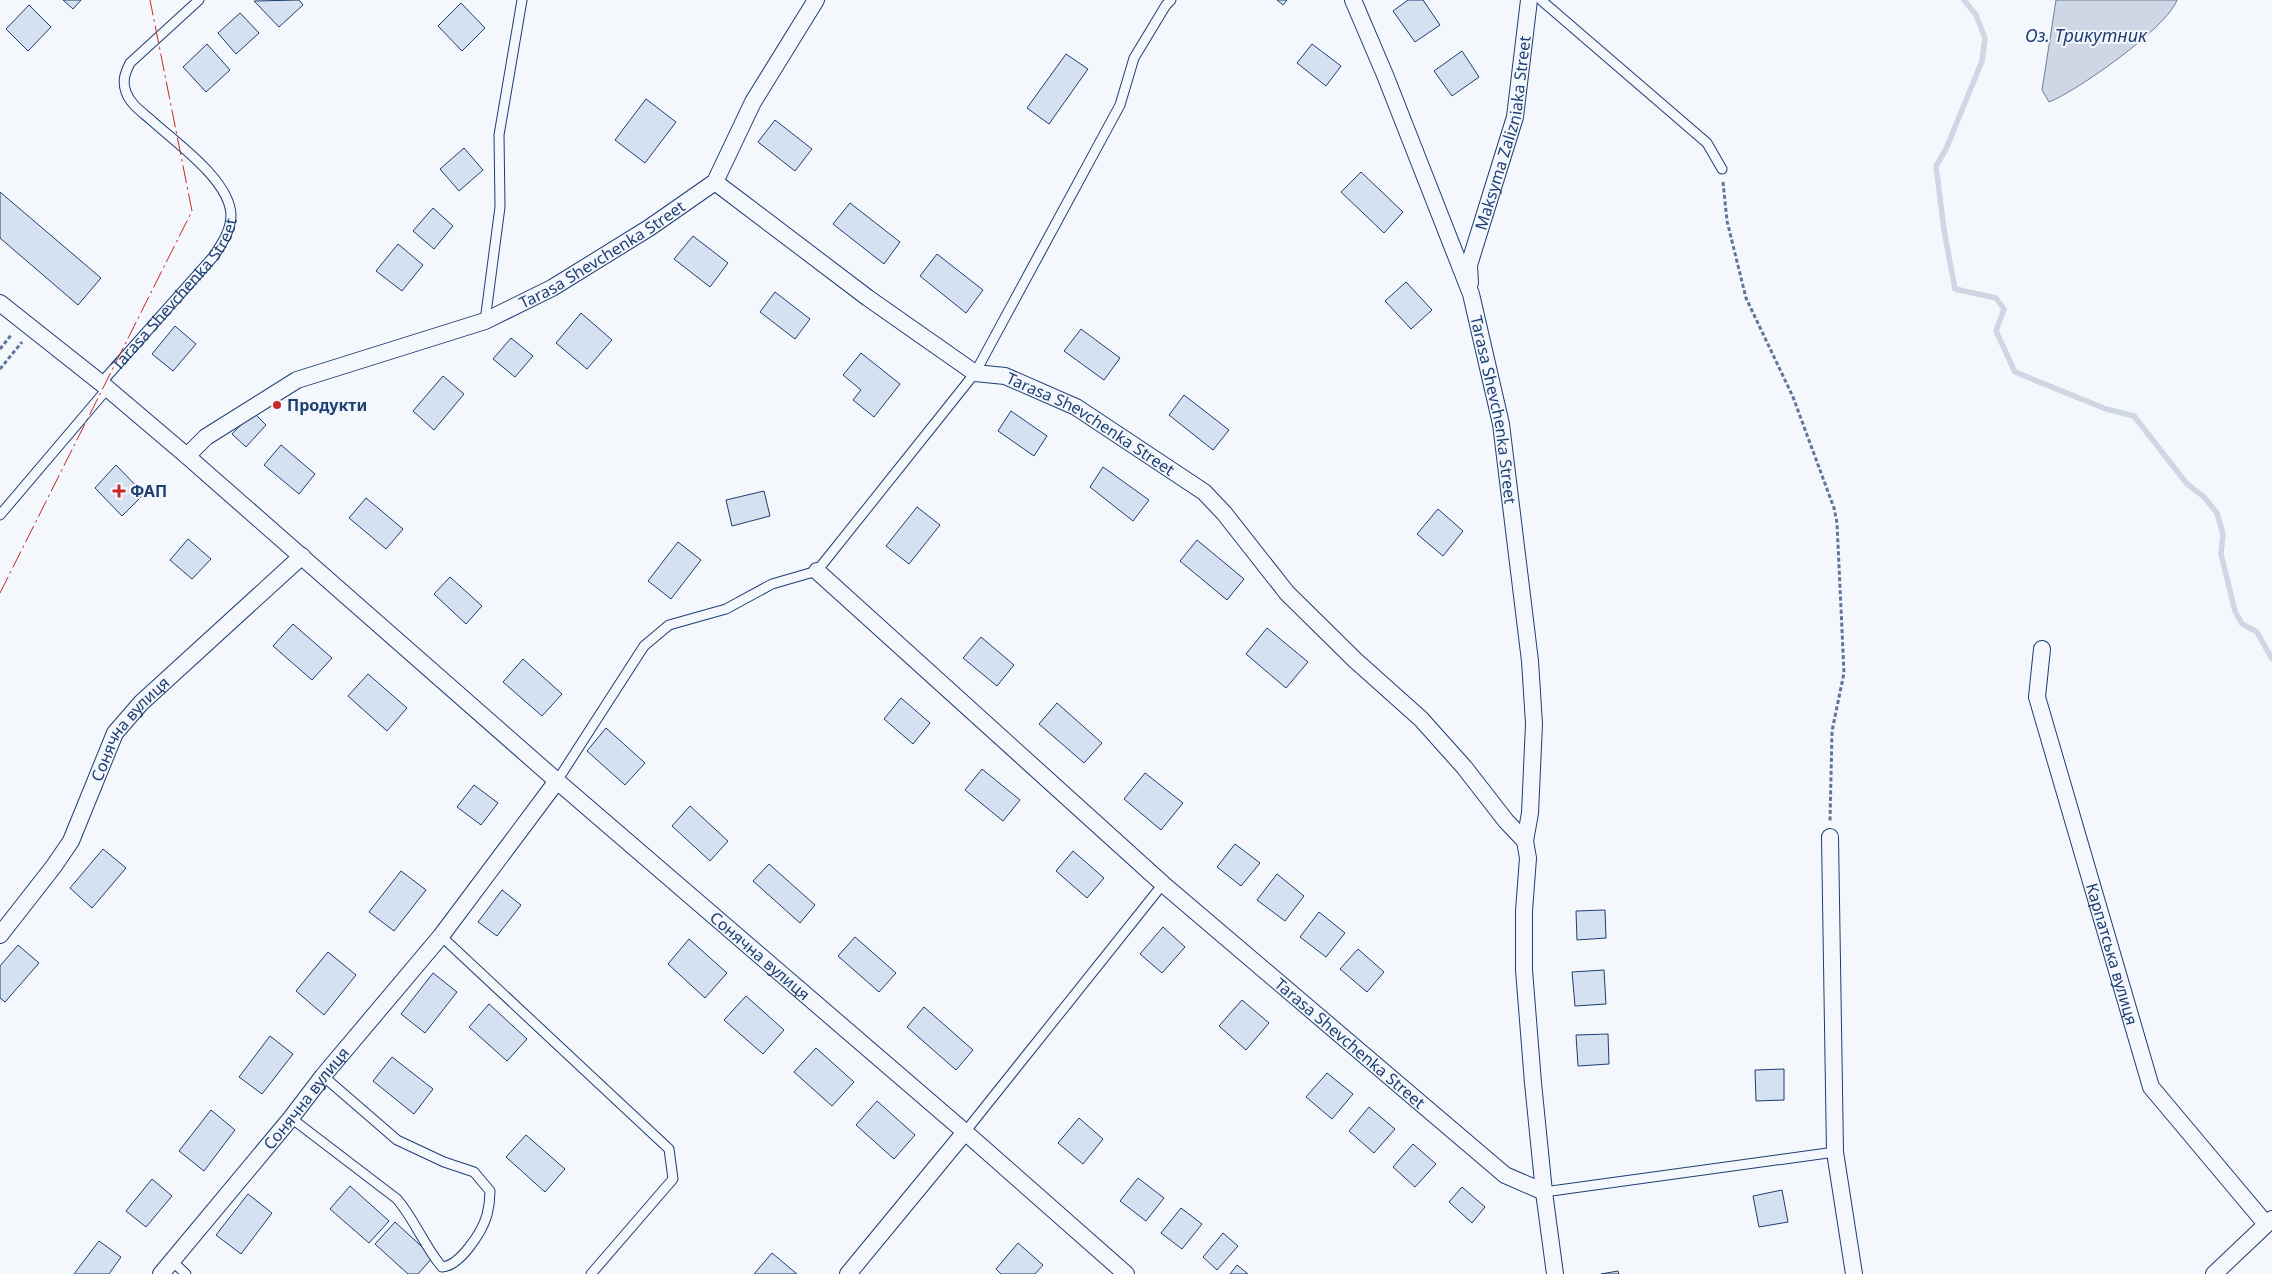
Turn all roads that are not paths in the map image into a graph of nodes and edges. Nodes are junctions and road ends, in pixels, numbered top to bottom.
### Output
1 (199, 0) edge
2 (522, 0) edge
3 (816, 0) edge
4 (1172, 0) edge
5 (1353, 0) edge
6 (1529, 0) edge
7 (1541, 0) edge
8 (1722, 169) road end
9 (715, 182) junction
10 (1471, 294) junction
11 (0, 303) edge
12 (485, 321) junction
13 (976, 373) junction
14 (104, 386) junction
15 (187, 456) junction
16 (0, 515) edge
17 (302, 556) junction
18 (817, 571) junction
19 (2042, 648) dead end
20 (557, 781) junction
21 (1830, 837) road end
22 (1526, 841) junction
23 (1163, 884) junction
24 (0, 935) edge
25 (441, 936) junction
26 (323, 1076) junction
27 (291, 1118) junction
28 (965, 1132) junction
29 (1835, 1152) junction
30 (1544, 1192) junction
31 (2269, 1222) edge
32 (172, 1261) junction
33 (161, 1274) edge
34 (186, 1274) edge
35 (591, 1274) edge
36 (848, 1274) edge
37 (1126, 1274) edge
38 (1555, 1274) edge
39 (1854, 1274) edge
40 (2214, 1274) edge

1 - 14 lane, Tarasa Shevchenka Street
2 - 12 lane
3 - 9 street, Tarasa Shevchenka Street
4 - 13 lane
5 - 10 street, Tarasa Shevchenka Street
6 - 10 street, Maksyma Zalizniaka Street
7 - 8 lane
9 - 12 street, Tarasa Shevchenka Street
9 - 13 street, Tarasa Shevchenka Street
10 - 22 street, Tarasa Shevchenka Street
11 - 14 street, Сонячна вулиця
12 - 15 street, Tarasa Shevchenka Street
13 - 18 lane
13 - 22 street, Tarasa Shevchenka Street
14 - 15 street, Сонячна вулиця
14 - 16 lane, Tarasa Shevchenka Street
15 - 17 street, Сонячна вулиця
17 - 20 street, Сонячна вулиця
17 - 24 street, Сонячна вулиця
18 - 20 lane
18 - 23 street, Tarasa Shevchenka Street
19 - 31 street, Карпатська вулиця
20 - 25 street, Сонячна вулиця
20 - 28 street, Сонячна вулиця
21 - 29 street
22 - 30 street, Tarasa Shevchenka Street
23 - 28 lane
23 - 30 street, Tarasa Shevchenka Street
25 - 26 street, Сонячна вулиця
25 - 35 lane
26 - 27 street, Сонячна вулиця
26 - 27 lane
27 - 32 street, Сонячна вулиця
28 - 36 street
28 - 37 street, Сонячна вулиця
29 - 30 lane
29 - 39 street
30 - 38 street, Tarasa Shevchenka Street
31 - 40 street, Карпатська вулиця
32 - 33 street, Сонячна вулиця
32 - 34 lane

